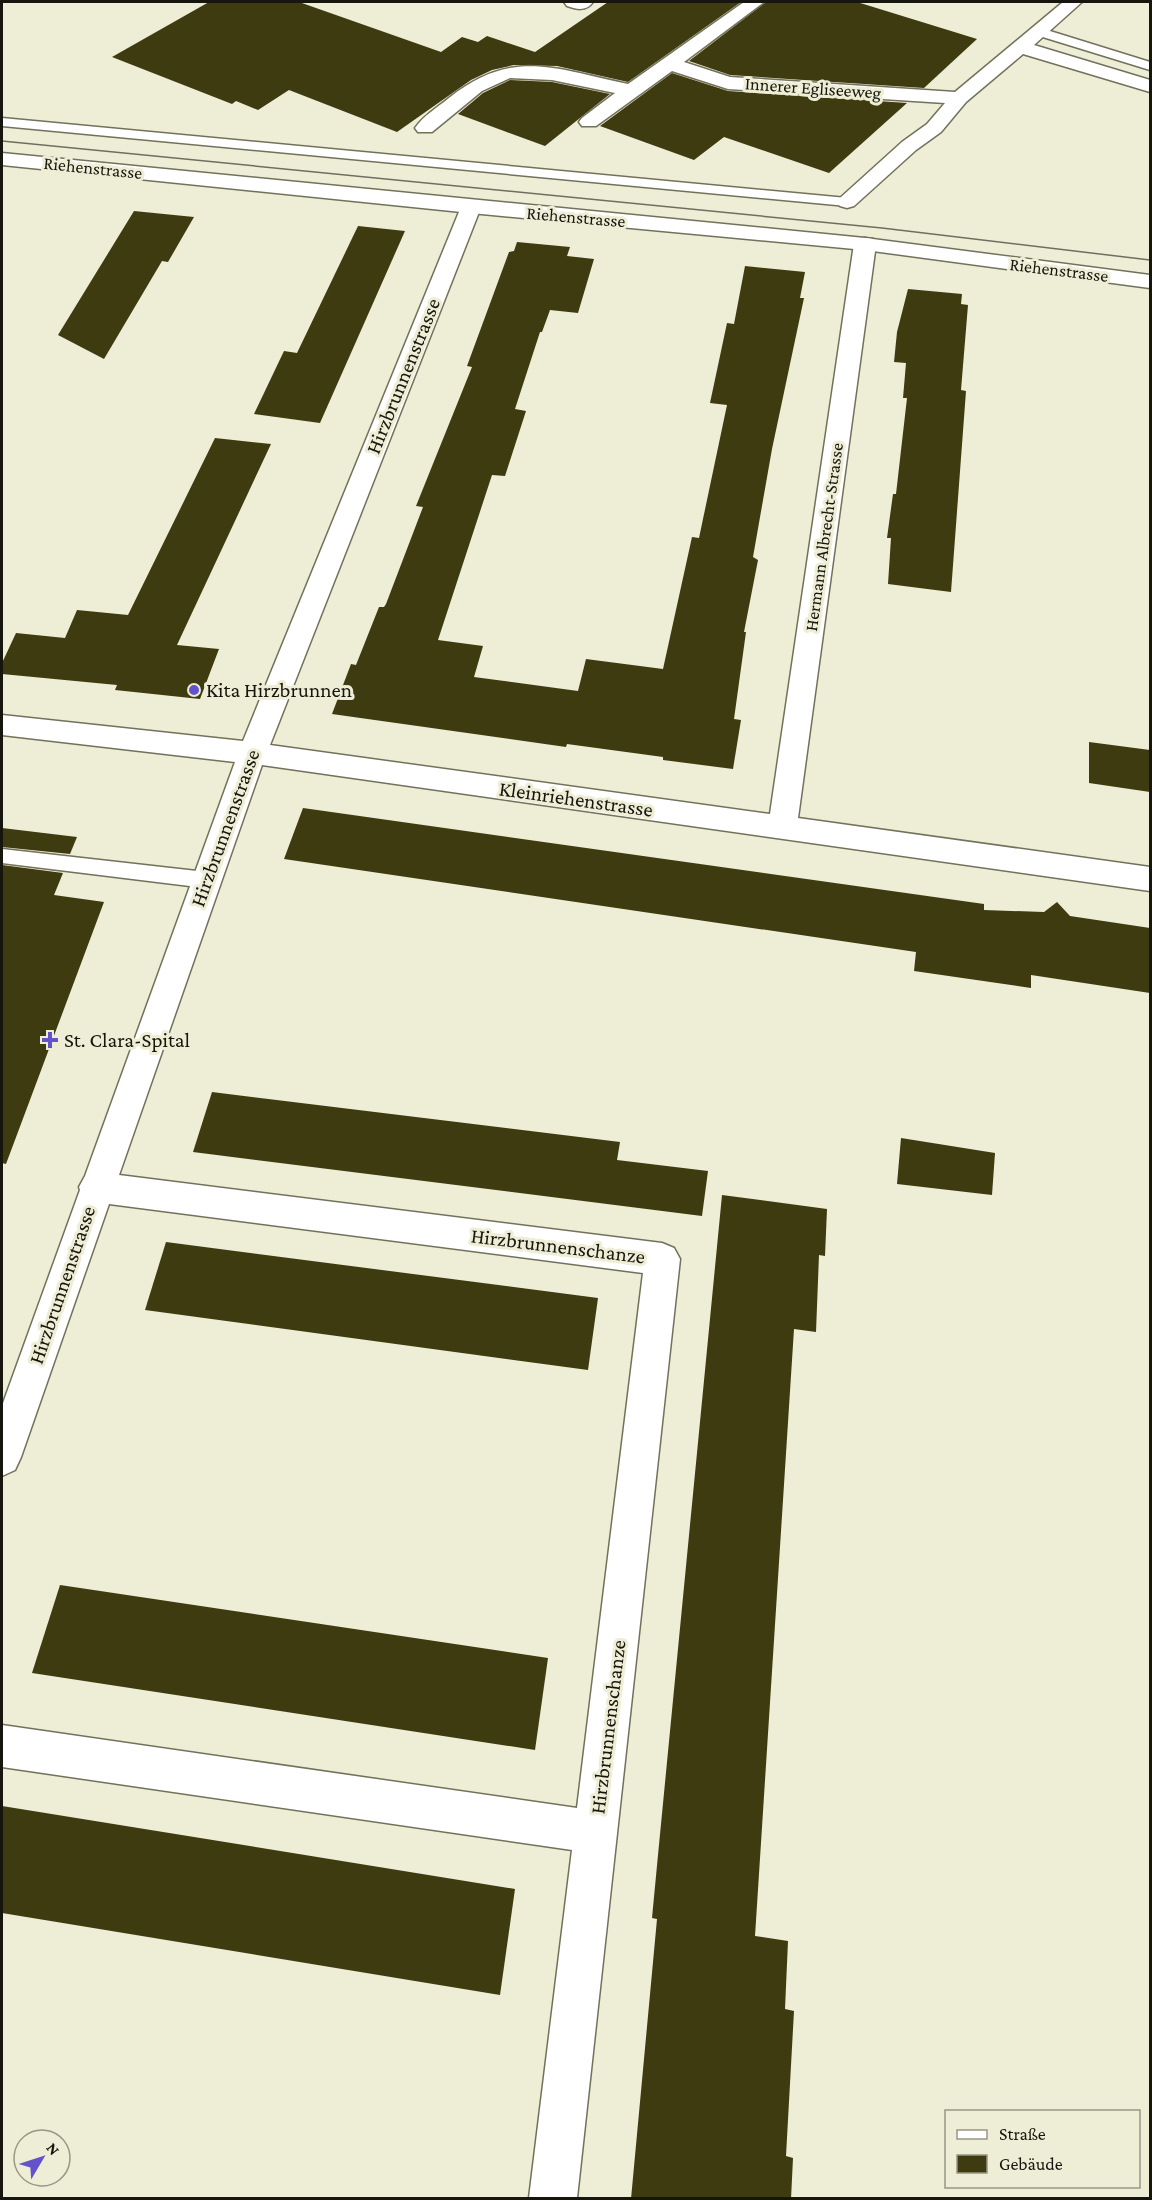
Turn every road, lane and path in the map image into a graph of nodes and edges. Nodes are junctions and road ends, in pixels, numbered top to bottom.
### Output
1 (573, 2) edge
2 (584, 2) edge
3 (755, 2) edge
4 (1073, 2) edge
5 (1037, 31) junction
6 (1018, 46) junction
7 (670, 64) junction
8 (1150, 66) edge
9 (1150, 86) edge
10 (631, 91) junction
11 (958, 98) junction
12 (2, 122) edge
13 (589, 122) dead end
14 (425, 128) dead end
15 (2, 159) edge
16 (847, 202) joint
17 (471, 207) junction
18 (865, 244) junction
19 (1150, 282) edge
20 (2, 725) edge
21 (252, 753) junction
22 (782, 829) junction
23 (2, 856) edge
24 (1150, 879) edge
25 (206, 880) junction
26 (96, 1187) junction
27 (2, 1457) edge
28 (2, 1746) edge
29 (596, 1832) junction
30 (553, 2199) edge

1 - 2 street
3 - 7 street
4 - 5 street
5 - 6 street
5 - 8 lane
6 - 9 street
6 - 11 street
7 - 10 street
7 - 11 street, Innerer Egliseeweg
10 - 13 street
10 - 14 street
11 - 16 street
12 - 16 lane
15 - 17 street, Riehenstrasse
17 - 18 street, Riehenstrasse
17 - 21 street, Hirzbrunnenstrasse
18 - 19 street, Riehenstrasse
18 - 22 street, Hermann Albrecht-Strasse
20 - 21 street, Kleinriehenstrasse
21 - 22 street, Kleinriehenstrasse
21 - 25 street, Hirzbrunnenstrasse
22 - 24 street, Kleinriehenstrasse
23 - 25 lane
25 - 26 street, Hirzbrunnenstrasse
26 - 27 street, Hirzbrunnenstrasse
26 - 29 street, Hirzbrunnenschanze
28 - 29 street, Hirzbrunnenschanze
29 - 30 street, Hirzbrunnenschanze

